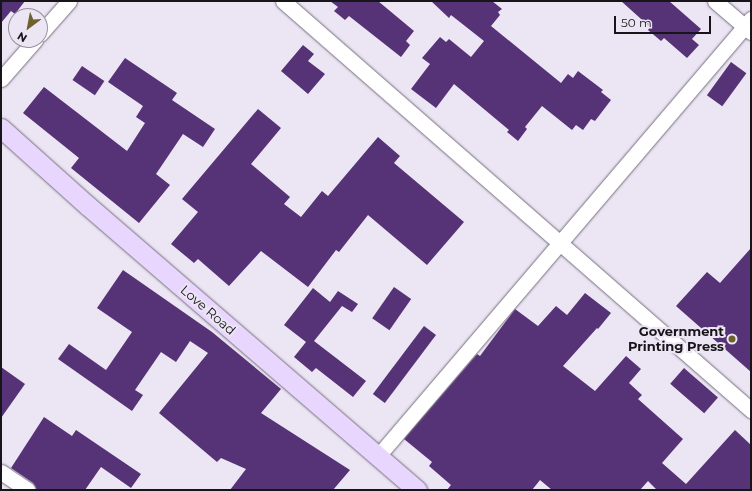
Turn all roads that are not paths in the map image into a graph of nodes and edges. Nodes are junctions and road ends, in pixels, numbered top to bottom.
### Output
1 (69, 1) edge
2 (283, 1) edge
3 (715, 1) edge
4 (48, 25) edge
5 (749, 25) edge
6 (28, 48) edge
7 (1, 79) edge
8 (1, 128) edge
9 (559, 244) junction
10 (751, 410) edge
11 (378, 456) junction
12 (1, 472) edge
13 (28, 490) edge
14 (417, 490) edge

1 - 4 street
2 - 9 street
3 - 5 street
5 - 9 street
6 - 7 street
8 - 11 main road, Love Road
9 - 10 street
9 - 11 street
11 - 14 main road, Love Road
12 - 13 street

